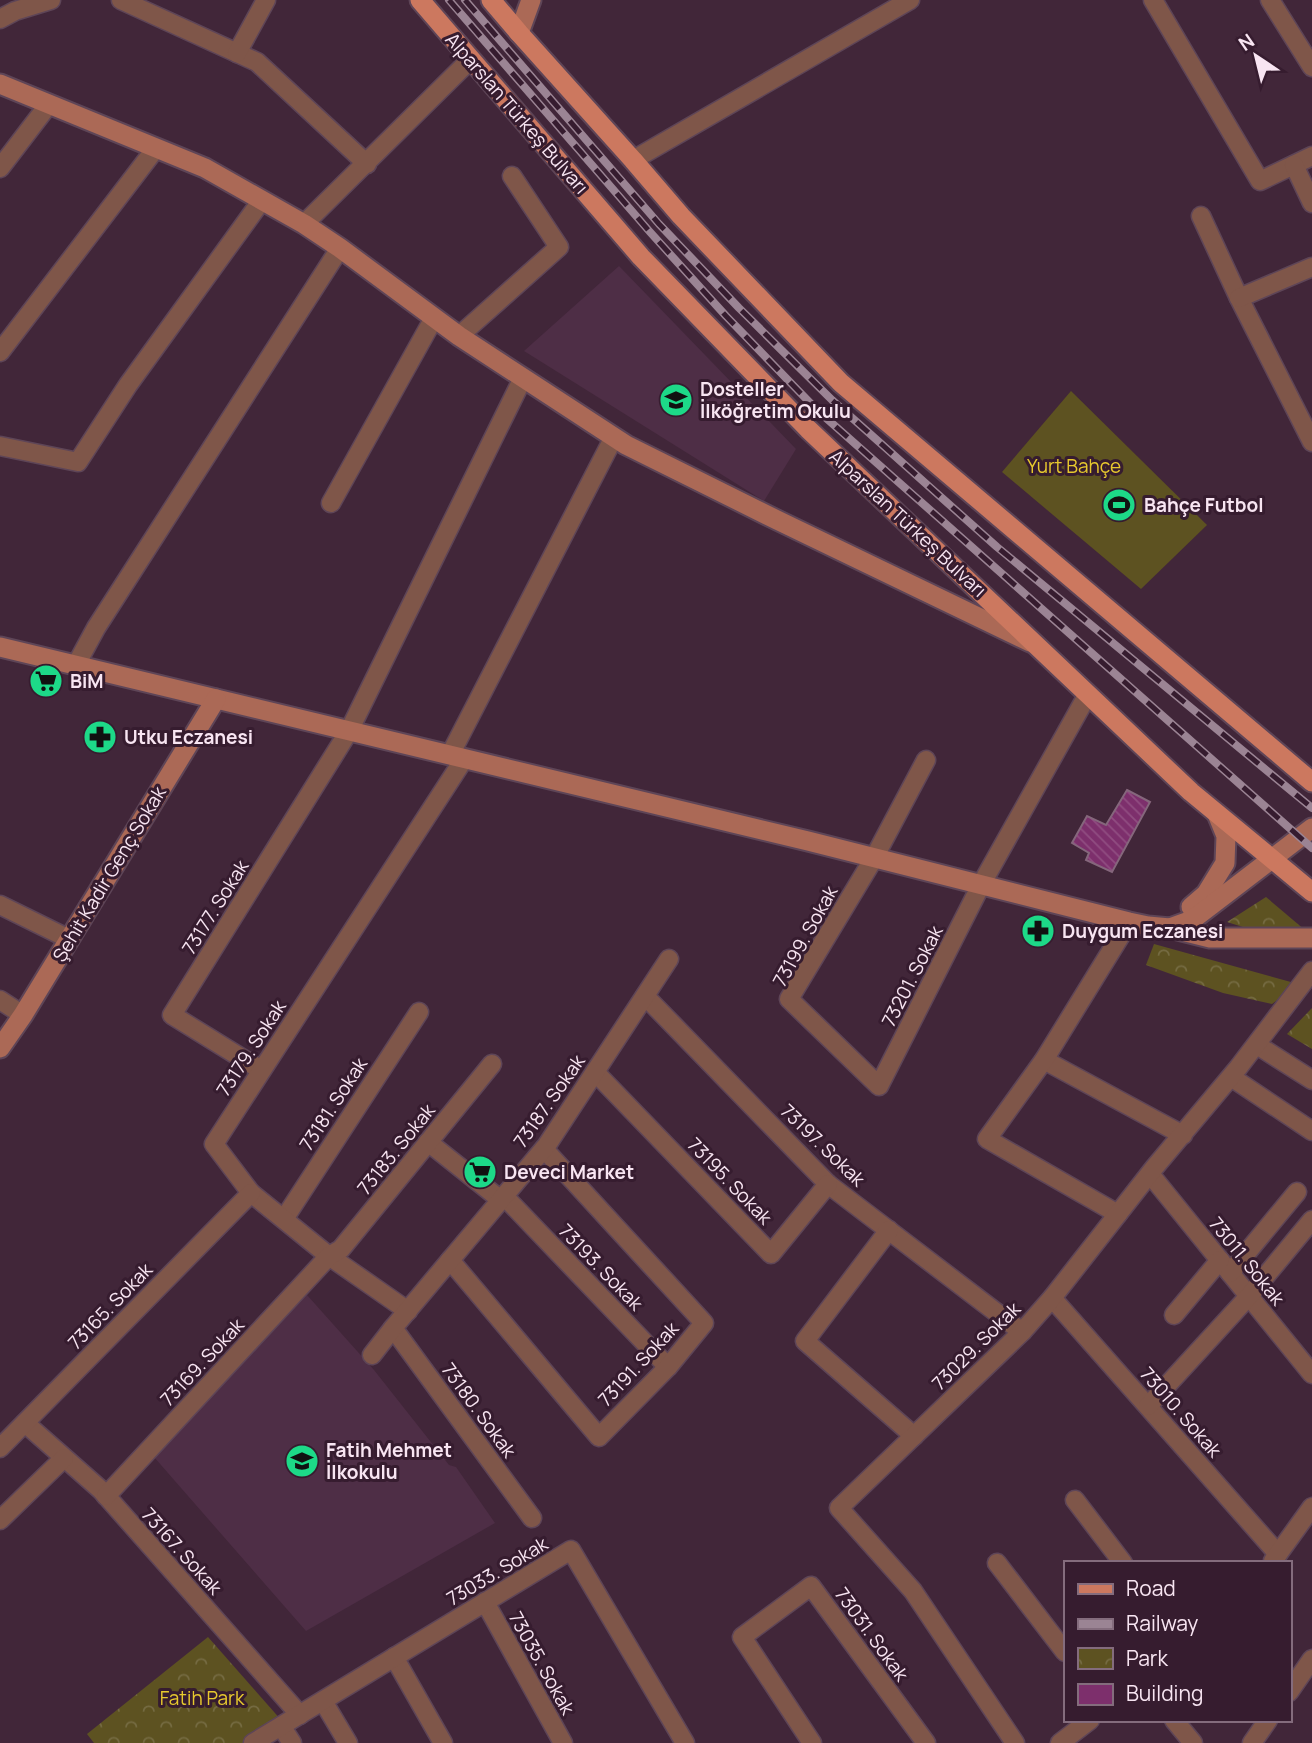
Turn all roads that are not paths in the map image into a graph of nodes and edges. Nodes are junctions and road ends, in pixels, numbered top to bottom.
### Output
1 (51, 0) edge
2 (121, 0) edge
3 (266, 0) edge
4 (420, 0) edge
5 (491, 0) edge
6 (531, 0) edge
7 (910, 0) edge
8 (1153, 0) edge
9 (1270, 0) edge
10 (0, 19) edge
11 (519, 33) junction
12 (237, 53) junction
13 (471, 59) junction
14 (1312, 67) edge
15 (0, 84) edge
16 (49, 104) junction
17 (156, 148) junction
18 (1312, 156) edge
19 (633, 160) junction
20 (367, 164) junction
21 (1294, 164) junction
22 (0, 168) edge
23 (512, 176) dead end
24 (262, 200) junction
25 (1312, 203) edge
26 (1201, 216) dead end
27 (304, 224) junction
28 (340, 248) junction
29 (1312, 267) edge
30 (1239, 298) junction
31 (434, 318) junction
32 (459, 336) junction
33 (0, 352) edge
34 (523, 378) junction
35 (614, 437) junction
36 (1312, 442) edge
37 (0, 446) edge
38 (331, 503) dead end
39 (1036, 645) junction
40 (1, 649) edge
41 (76, 666) junction
42 (1088, 694) junction
43 (216, 699) junction
44 (349, 731) junction
45 (457, 757) junction
46 (926, 760) dead end
47 (1312, 782) edge
48 (1217, 814) junction
49 (1312, 828) edge
50 (874, 858) junction
51 (1271, 860) junction
52 (981, 885) junction
53 (1312, 892) edge
54 (0, 905) edge
55 (1129, 922) junction
56 (1170, 928) junction
57 (1312, 938) edge
58 (69, 939) junction
59 (669, 959) dead end
60 (1312, 971) edge
61 (645, 996) junction
62 (0, 1000) edge
63 (419, 1012) dead end
64 (23, 1015) junction
65 (1256, 1045) junction
66 (0, 1048) edge
67 (1044, 1060) junction
68 (492, 1064) dead end
69 (261, 1070) junction
70 (595, 1072) junction
71 (1231, 1077) junction
72 (1312, 1080) edge
73 (879, 1086) joint
74 (1312, 1131) edge
75 (1182, 1135) junction
76 (428, 1142) junction
77 (544, 1149) junction
78 (1150, 1174) junction
79 (828, 1184) junction
80 (1297, 1192) dead end
81 (251, 1193) junction
82 (503, 1198) junction
83 (1118, 1213) junction
84 (284, 1219) junction
85 (1312, 1220) edge
86 (889, 1230) junction
87 (329, 1255) junction
88 (450, 1259) junction
89 (1225, 1266) junction
90 (1249, 1296) junction
91 (1052, 1298) junction
92 (408, 1311) junction
93 (1174, 1315) dead end
94 (393, 1328) junction
95 (1022, 1332) junction
96 (372, 1355) dead end
97 (668, 1367) junction
98 (1312, 1374) edge
99 (1148, 1406) junction
100 (25, 1423) junction
101 (914, 1436) junction
102 (0, 1448) edge
103 (64, 1458) junction
104 (106, 1496) junction
105 (1075, 1500) dead end
106 (1312, 1507) edge
107 (532, 1518) dead end
108 (0, 1520) edge
109 (1275, 1558) edge
110 (1121, 1561) edge
111 (997, 1563) dead end
112 (485, 1602) junction
113 (1064, 1651) edge
114 (394, 1657) junction
115 (1312, 1660) edge
116 (1291, 1689) edge
117 (323, 1701) junction
118 (300, 1715) junction
119 (1087, 1722) edge
120 (1176, 1722) edge
121 (1267, 1722) edge
122 (281, 1726) junction
123 (253, 1743) edge
124 (292, 1743) edge
125 (348, 1743) edge
126 (443, 1743) edge
127 (563, 1743) edge
128 (685, 1743) edge
129 (812, 1743) edge
130 (926, 1743) edge
131 (1015, 1743) edge
132 (1060, 1743) edge
133 (1193, 1743) edge
134 (1252, 1743) edge

1 - 10 street
2 - 12 street
3 - 12 street
4 - 13 main road, Alparslan Türkeş Bulvarı
5 - 11 main road
6 - 11 main road
7 - 19 street
8 - 21 street
9 - 14 street
11 - 19 main road
12 - 20 street
13 - 20 street
13 - 39 main road, Alparslan Türkeş Bulvarı
15 - 16 main road
16 - 17 main road
16 - 22 street
17 - 24 main road
17 - 33 street
18 - 21 street
19 - 47 main road
20 - 27 street
21 - 25 street
23 - 32 street
24 - 27 main road
24 - 37 street
26 - 30 street
27 - 28 main road
28 - 31 main road
28 - 41 street
29 - 30 street
30 - 36 street
31 - 32 main road
31 - 38 street
32 - 34 main road
34 - 35 main road
34 - 44 street
35 - 39 main road
35 - 45 street, 73179. Sokak
39 - 42 main road, Alparslan Türkeş Bulvarı
40 - 41 main road
41 - 43 main road
42 - 48 main road, Alparslan Türkeş Bulvarı
42 - 52 street, 73201. Sokak
43 - 44 main road
43 - 58 main road, Şehit Kadir Genç Sokak
44 - 45 main road
44 - 69 street, 73177. Sokak
45 - 50 main road
45 - 69 street, 73179. Sokak
46 - 50 street
48 - 51 main road, Alparslan Türkeş Bulvarı
48 - 56 main road
49 - 51 main road
50 - 52 main road
50 - 73 street, 73199. Sokak
51 - 53 main road, Alparslan Türkeş Bulvarı
51 - 56 main road
52 - 55 main road
52 - 73 street, 73201. Sokak
54 - 58 street
55 - 56 main road
55 - 67 street
56 - 57 main road
58 - 64 main road, Şehit Kadir Genç Sokak
59 - 61 street, 73187. Sokak
60 - 65 street, 73029. Sokak
61 - 70 street, 73187. Sokak
61 - 79 street, 73197. Sokak
62 - 64 street
63 - 84 street, 73181. Sokak
64 - 66 main road, Şehit Kadir Genç Sokak
65 - 71 street, 73029. Sokak
65 - 72 street
67 - 75 street
67 - 83 street
68 - 76 street, 73183. Sokak
69 - 81 street, 73179. Sokak
70 - 77 street, 73187. Sokak
70 - 79 street, 73195. Sokak
71 - 74 street
71 - 75 street, 73029. Sokak
75 - 78 street, 73029. Sokak
76 - 82 street, 73193. Sokak
76 - 87 street, 73183. Sokak
77 - 82 street, 73187. Sokak
77 - 97 street, 73191. Sokak
78 - 83 street, 73029. Sokak
78 - 89 street, 73011. Sokak
79 - 86 street, 73197. Sokak
80 - 89 street
81 - 84 street, 73179. Sokak
81 - 100 street, 73165. Sokak
82 - 88 street, 73187. Sokak
82 - 97 street, 73193. Sokak
83 - 91 street, 73029. Sokak
84 - 87 street, 73179. Sokak
85 - 90 street
86 - 95 street, 73197. Sokak
86 - 101 street
87 - 92 street, 73179. Sokak
87 - 104 street, 73169. Sokak
88 - 92 street, 73187. Sokak
88 - 97 street, 73191. Sokak
89 - 90 street, 73011. Sokak
89 - 93 street
90 - 98 street, 73011. Sokak
90 - 99 street
91 - 95 street, 73029. Sokak
91 - 99 street, 73010. Sokak
92 - 94 street, 73187. Sokak
94 - 96 street, 73187. Sokak
94 - 107 street, 73180. Sokak
95 - 101 street, 73029. Sokak
99 - 109 street, 73010. Sokak
100 - 102 street, 73165. Sokak
100 - 103 street, 73167. Sokak
101 - 131 street, 73029. Sokak
103 - 104 street, 73167. Sokak
103 - 108 street
104 - 118 street, 73167. Sokak
105 - 110 street
106 - 109 street
111 - 113 street
112 - 114 street, 73033. Sokak
112 - 127 street, 73035. Sokak
112 - 128 street, 73033. Sokak
114 - 117 street, 73033. Sokak
114 - 126 street
115 - 116 street
117 - 118 street, 73033. Sokak
117 - 125 street
118 - 122 street, 73033. Sokak
119 - 132 street
120 - 133 street
121 - 134 street
122 - 123 street, 73033. Sokak
122 - 124 street
129 - 130 street, 73031. Sokak

